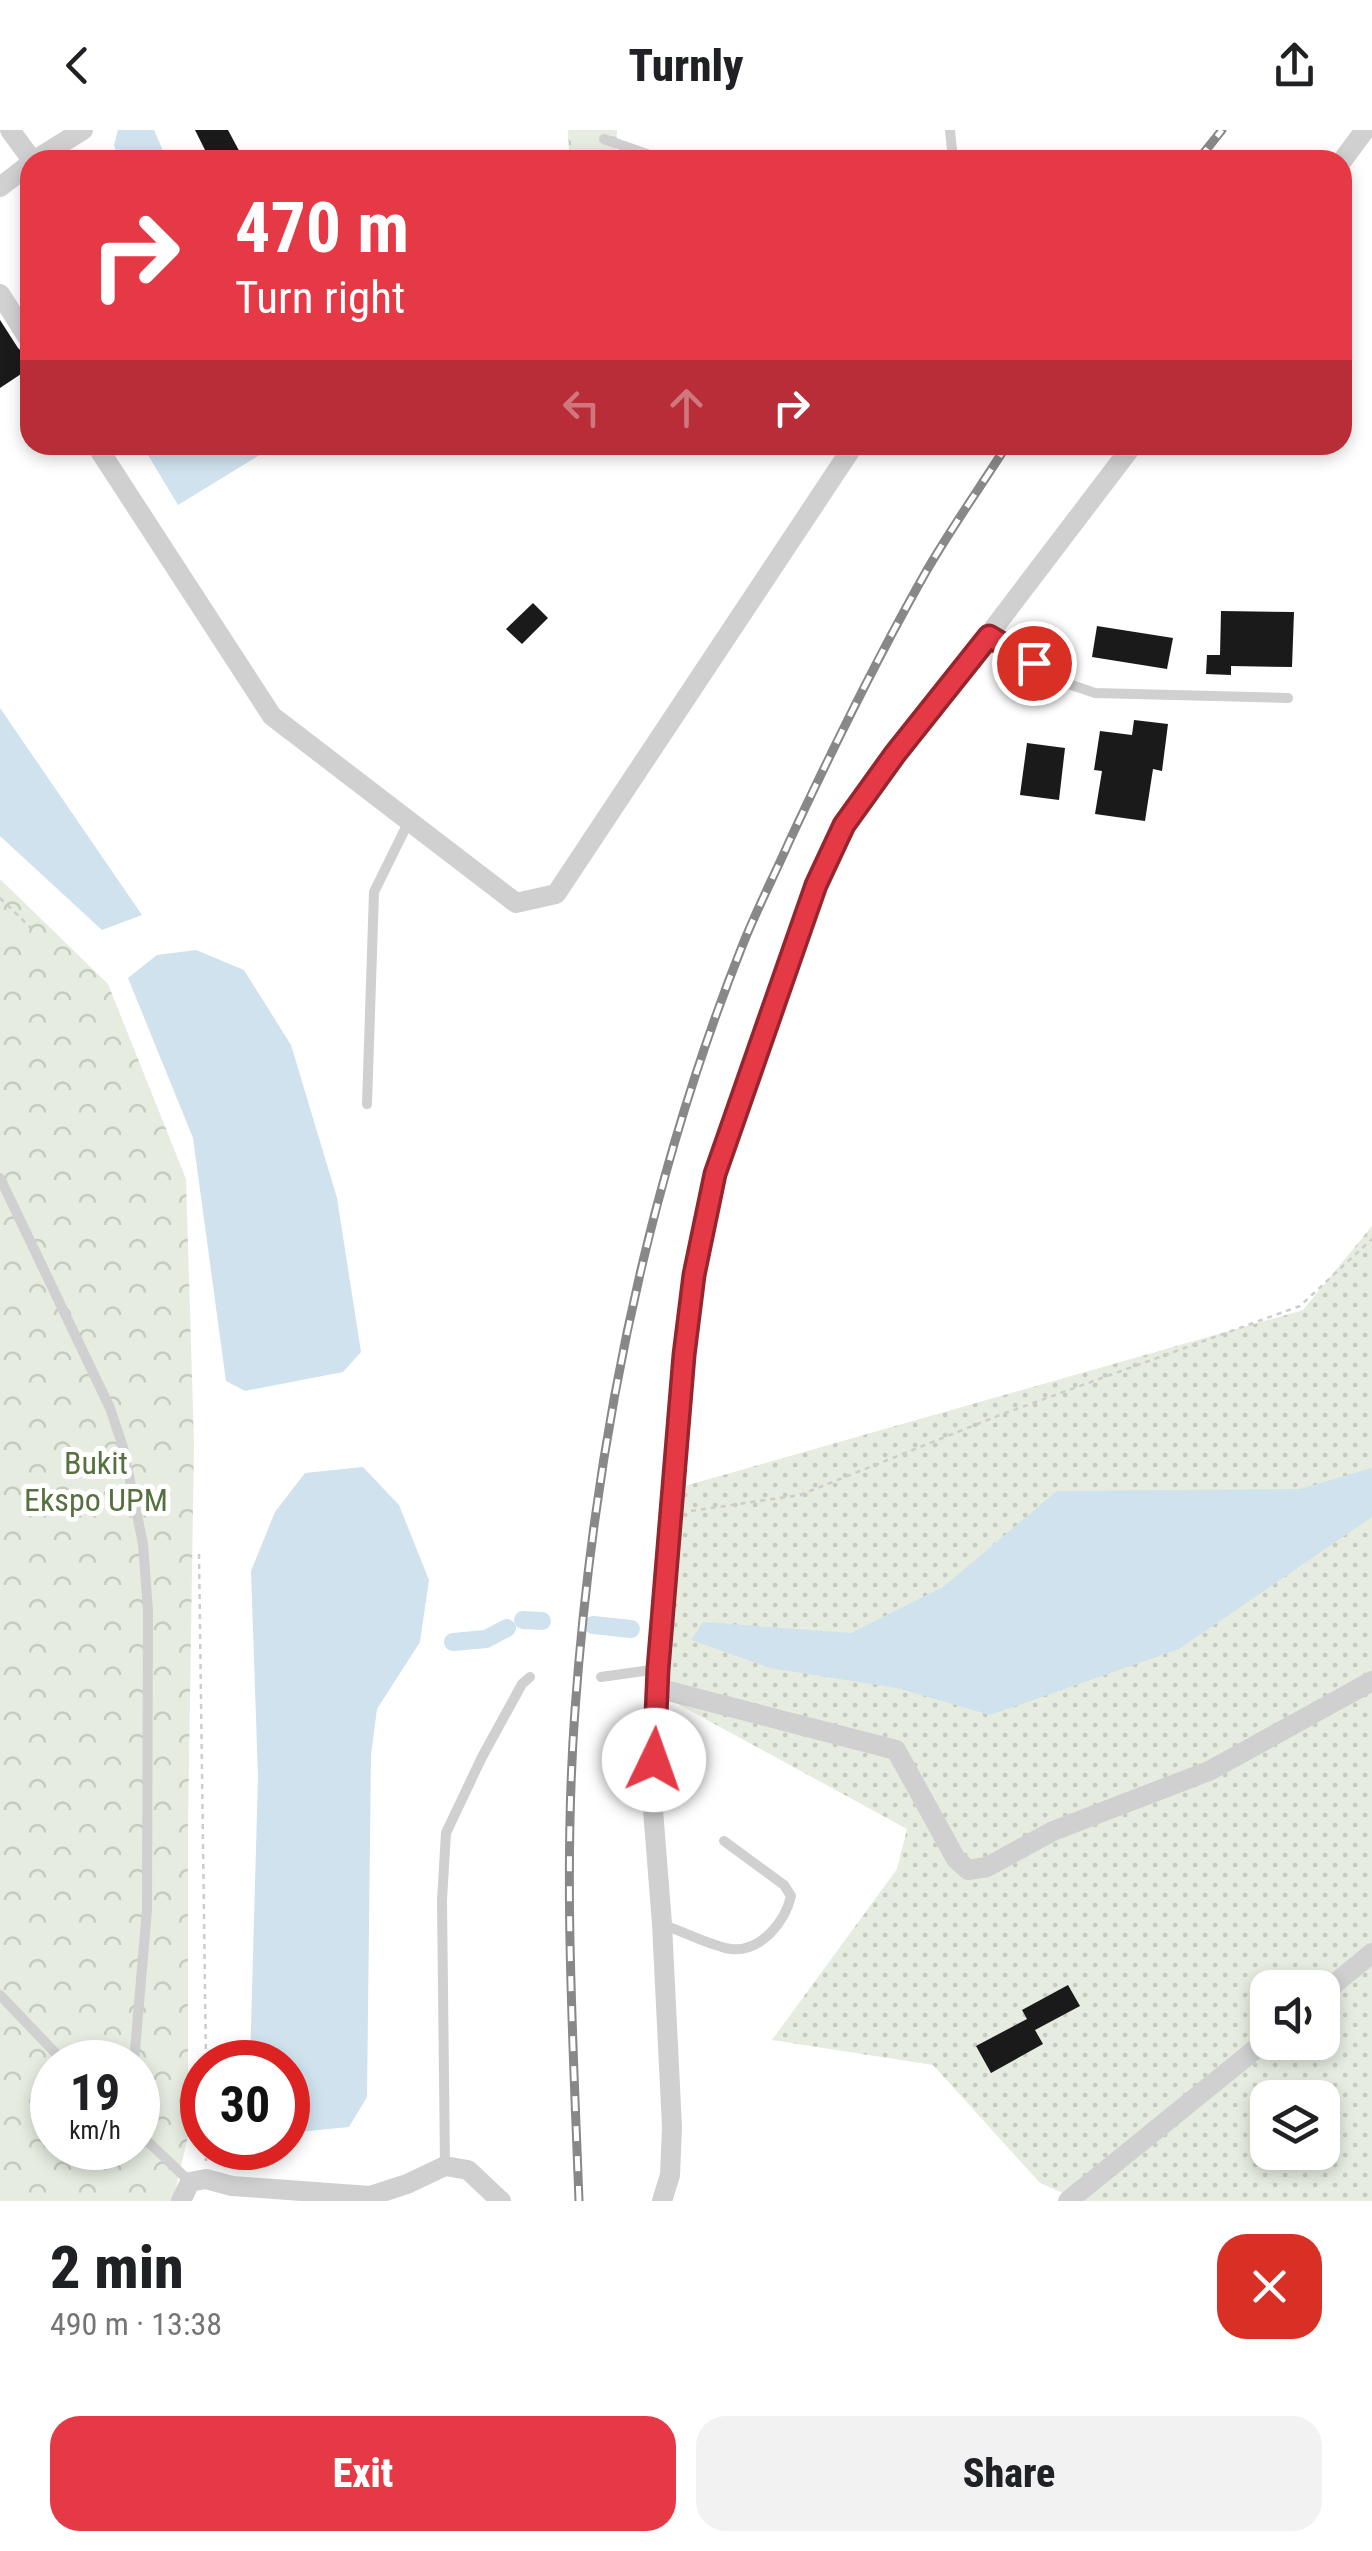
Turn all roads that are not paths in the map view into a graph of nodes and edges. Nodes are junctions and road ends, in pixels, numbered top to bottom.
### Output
1 (82, 130) edge
2 (604, 140) dead end
3 (50, 150) edge
4 (634, 150) edge
5 (20, 170) edge
6 (0, 186) edge
7 (0, 294) edge
8 (20, 325) edge
9 (102, 455) edge
10 (847, 455) edge
11 (1125, 455) edge
12 (989, 636) junction
13 (1288, 698) dead end
14 (410, 819) junction
15 (367, 1104) dead end
16 (0, 1178) edge
17 (530, 1677) dead end
18 (601, 1677) dead end
19 (658, 1678) junction
20 (1372, 1680) edge
21 (724, 1841) dead end
22 (662, 1924) junction
23 (1372, 1953) edge
24 (1340, 1979) edge
25 (0, 1995) edge
26 (43, 2040) edge
27 (136, 2040) edge
28 (1250, 2054) edge
29 (160, 2160) edge
30 (445, 2166) junction
31 (185, 2192) edge
32 (502, 2201) edge
33 (662, 2201) edge
34 (1068, 2201) edge

1 - 3 street
2 - 4 lane
5 - 6 street
7 - 8 street
9 - 14 street
10 - 14 street
11 - 12 street
12 - 13 lane
12 - 19 street
14 - 15 lane
16 - 27 lane
17 - 30 lane
18 - 19 lane
19 - 20 street
19 - 22 street
21 - 22 lane
22 - 33 street
23 - 24 street
25 - 26 lane
28 - 34 street
29 - 31 lane
30 - 31 street
30 - 32 street

